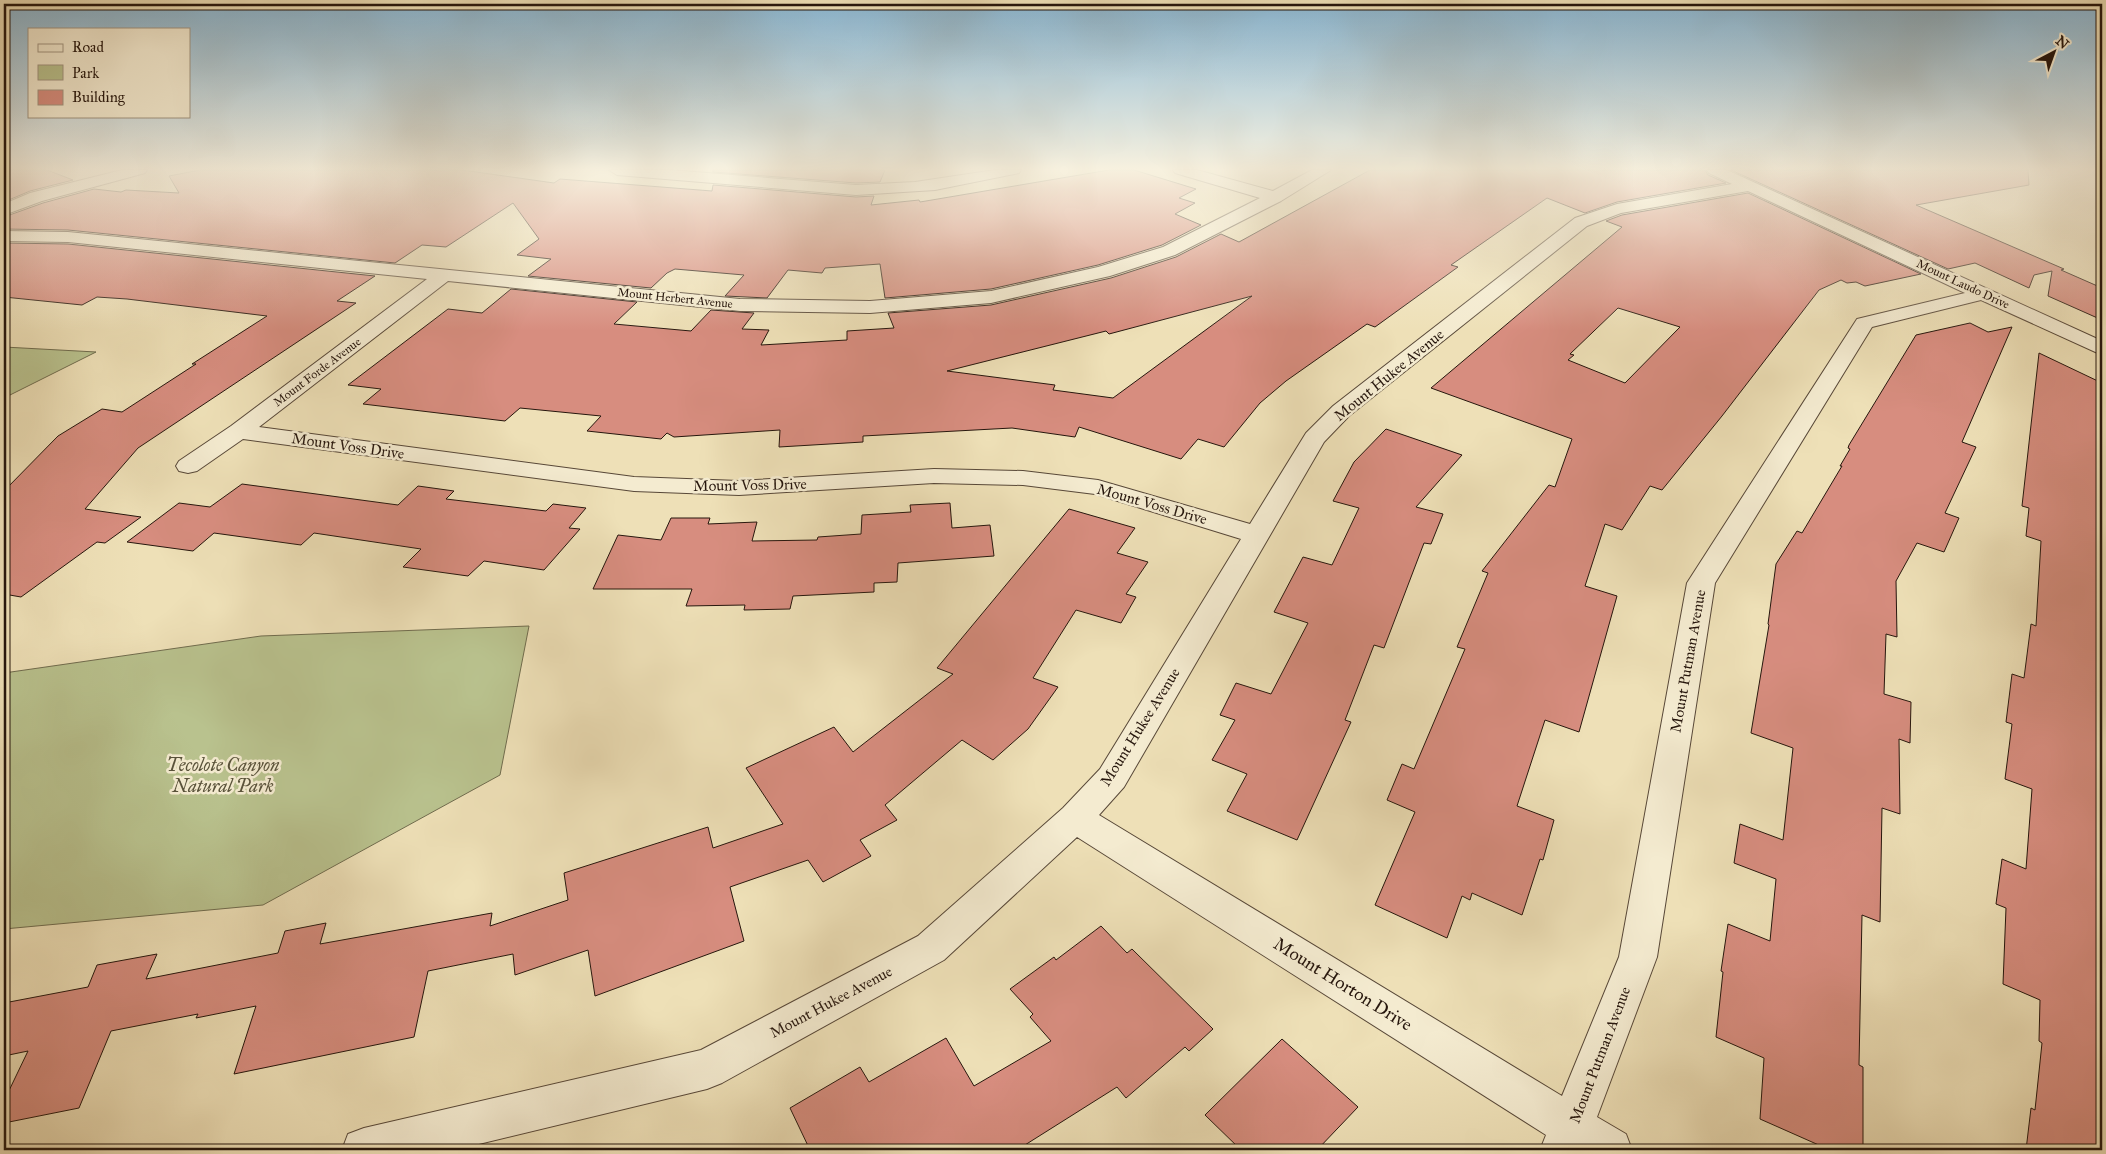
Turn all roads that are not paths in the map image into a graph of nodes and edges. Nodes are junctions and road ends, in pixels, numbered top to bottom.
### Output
1 (1221, 224) edge
2 (1579, 224) edge
3 (1832, 224) edge
4 (4, 236) edge
5 (444, 275) junction
6 (1983, 294) junction
7 (2102, 349) edge
8 (239, 431) junction
9 (188, 466) dead end
10 (1257, 535) junction
11 (1075, 818) junction
12 (1567, 1138) edge
13 (364, 1150) edge
14 (1610, 1150) edge

1 - 5 street, Mount Herbert Avenue
2 - 10 street, Mount Hukee Avenue
3 - 6 street, Mount Laudo Drive
4 - 5 street, Mount Herbert Avenue
5 - 8 street, Mount Forde Avenue
6 - 7 street, Mount Laudo Drive
6 - 12 street, Mount Putman Avenue
8 - 9 street, Mount Forde Avenue
8 - 10 street, Mount Voss Drive
10 - 11 street, Mount Hukee Avenue
11 - 12 street, Mount Horton Drive
11 - 13 street, Mount Hukee Avenue
12 - 14 street, Mount Horton Drive

